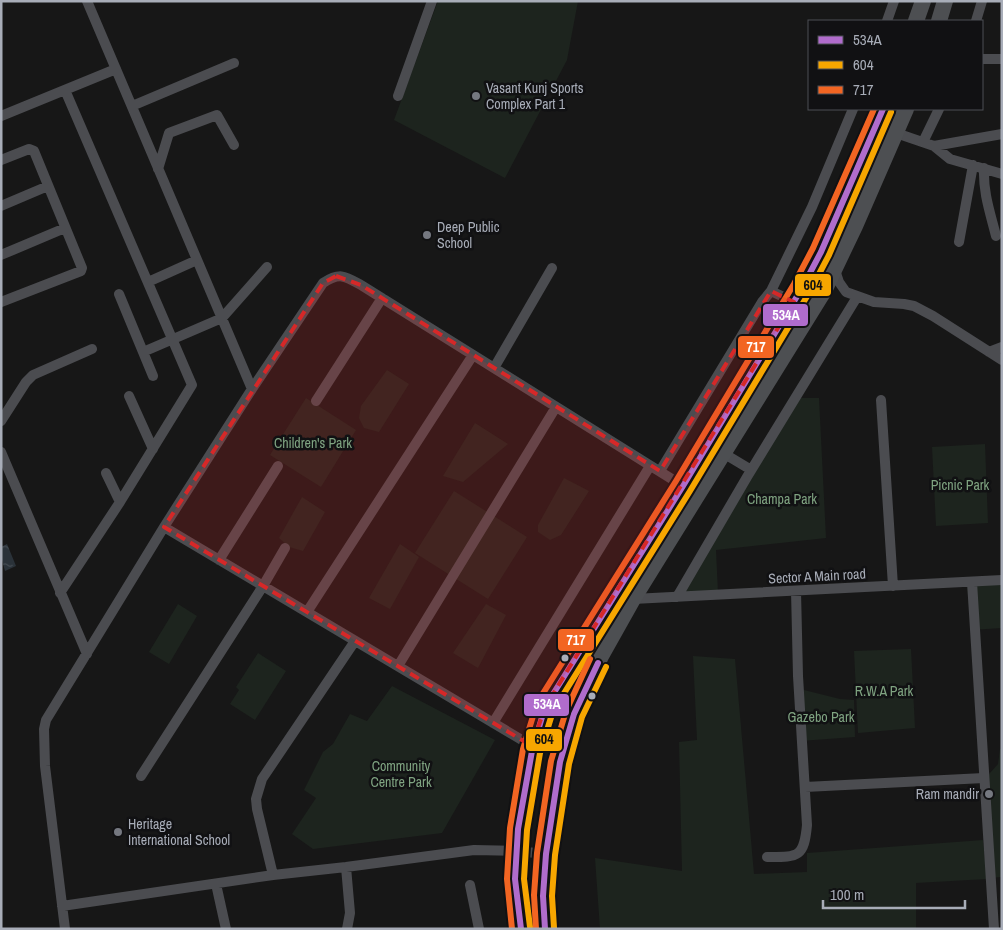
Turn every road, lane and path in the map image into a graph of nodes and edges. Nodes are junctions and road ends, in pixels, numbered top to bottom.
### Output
1 (87, 1) edge
2 (432, 1) edge
3 (894, 1) edge
4 (923, 1) edge
5 (946, 1) edge
6 (982, 1) edge
7 (887, 20) edge
8 (916, 20) edge
9 (939, 20) edge
10 (976, 20) edge
11 (983, 58) edge
12 (1002, 59) edge
13 (234, 63) dead end
14 (116, 69) junction
15 (65, 90) junction
16 (398, 96) dead end
17 (132, 106) junction
18 (854, 110) edge
19 (883, 110) edge
20 (906, 110) edge
21 (939, 110) edge
22 (1, 116) edge
23 (896, 134) junction
24 (1002, 134) edge
25 (924, 142) junction
26 (234, 145) dead end
27 (934, 146) junction
28 (1, 160) edge
29 (973, 165) junction
30 (984, 168) junction
31 (158, 169) junction
32 (1002, 174) edge
33 (48, 186) junction
34 (1, 206) edge
35 (65, 228) junction
36 (996, 236) dead end
37 (959, 242) dead end
38 (1, 255) edge
39 (197, 260) junction
40 (267, 267) dead end
41 (552, 268) dead end
42 (835, 270) junction
43 (148, 282) junction
44 (770, 291) junction
45 (119, 294) dead end
46 (857, 297) junction
47 (382, 298) junction
48 (1, 302) edge
49 (794, 302) junction
50 (222, 318) junction
51 (173, 339) junction
52 (1002, 346) edge
53 (92, 349) dead end
54 (143, 352) junction
55 (989, 352) junction
56 (473, 355) junction
57 (1002, 360) edge
58 (494, 368) junction
59 (153, 376) dead end
60 (252, 389) junction
61 (129, 396) dead end
62 (881, 400) dead end
63 (316, 401) dead end
64 (556, 407) junction
65 (1, 421) edge
66 (153, 448) junction
67 (1, 452) edge
68 (723, 453) junction
69 (278, 466) dead end
70 (650, 466) junction
71 (748, 468) dead end
72 (660, 471) junction
73 (106, 473) dead end
74 (683, 486) junction
75 (120, 502) junction
76 (164, 527) junction
77 (285, 548) dead end
78 (219, 560) junction
79 (1002, 580) edge
80 (972, 582) junction
81 (263, 586) junction
82 (893, 586) junction
83 (796, 591) junction
84 (60, 593) junction
85 (677, 597) junction
86 (633, 599) junction
87 (307, 612) junction
88 (355, 641) junction
89 (88, 654) junction
90 (398, 666) junction
91 (493, 723) junction
92 (532, 746) junction
93 (141, 776) dead end
94 (984, 778) junction
95 (805, 787) junction
96 (516, 851) junction
97 (546, 854) junction
98 (766, 857) dead end
99 (346, 867) junction
100 (273, 875) junction
101 (216, 884) junction
102 (470, 885) dead end
103 (62, 906) junction
104 (66, 929) edge
105 (226, 929) edge
106 (347, 929) edge
107 (479, 929) edge
108 (520, 929) edge
109 (545, 929) edge
110 (994, 929) edge

1 - 14 street
2 - 16 street
3 - 7 street
4 - 8 main road
5 - 9 main road
6 - 10 street
11 - 12 street
13 - 17 street
14 - 15 street
14 - 17 street
15 - 22 street
15 - 43 street
17 - 31 street
18 - 44 street
19 - 49 main road
20 - 23 main road
21 - 25 street
23 - 25 street
23 - 42 main road
24 - 27 street
25 - 27 street
26 - 31 street
27 - 29 street
28 - 33 street
29 - 30 street
29 - 37 street
30 - 32 street
30 - 36 street
31 - 39 street
33 - 34 street
33 - 35 street
35 - 38 street
35 - 48 street
39 - 43 street
39 - 50 street
40 - 50 street
41 - 58 street
42 - 46 street
42 - 68 main road
43 - 51 street
44 - 49 street
44 - 72 street
45 - 54 street
46 - 55 street
46 - 85 street
47 - 56 street
47 - 60 street
47 - 63 street
49 - 74 main road
50 - 51 street
50 - 60 street
51 - 54 street
51 - 66 street
52 - 55 street
53 - 65 street
54 - 59 street
55 - 57 street
56 - 58 street
56 - 87 street
58 - 64 street
60 - 76 street
61 - 66 street
62 - 82 street
64 - 70 street
64 - 90 street
66 - 75 street
67 - 84 street
68 - 71 street
68 - 86 main road
69 - 78 street
70 - 72 street
70 - 91 street
72 - 74 street
73 - 75 street
74 - 92 main road
75 - 84 street
76 - 78 street
76 - 89 street
77 - 81 street
78 - 81 street
79 - 80 street, Sector A Main road
80 - 82 street, Sector A Main road
80 - 94 street
81 - 87 street
81 - 93 street
82 - 83 street, Sector A Main road
83 - 85 street, Sector A Main road
83 - 95 street
84 - 89 street
85 - 86 street, Sector A Main road
86 - 97 main road
87 - 88 street
88 - 90 street
88 - 100 street
89 - 103 street
90 - 91 street
91 - 92 street
92 - 96 main road
94 - 95 street
94 - 110 street
95 - 98 street
96 - 97 street
96 - 99 street
96 - 108 main road
97 - 109 main road
99 - 100 street
99 - 106 street
100 - 101 street
101 - 103 street
101 - 105 street
102 - 107 street
103 - 104 street

